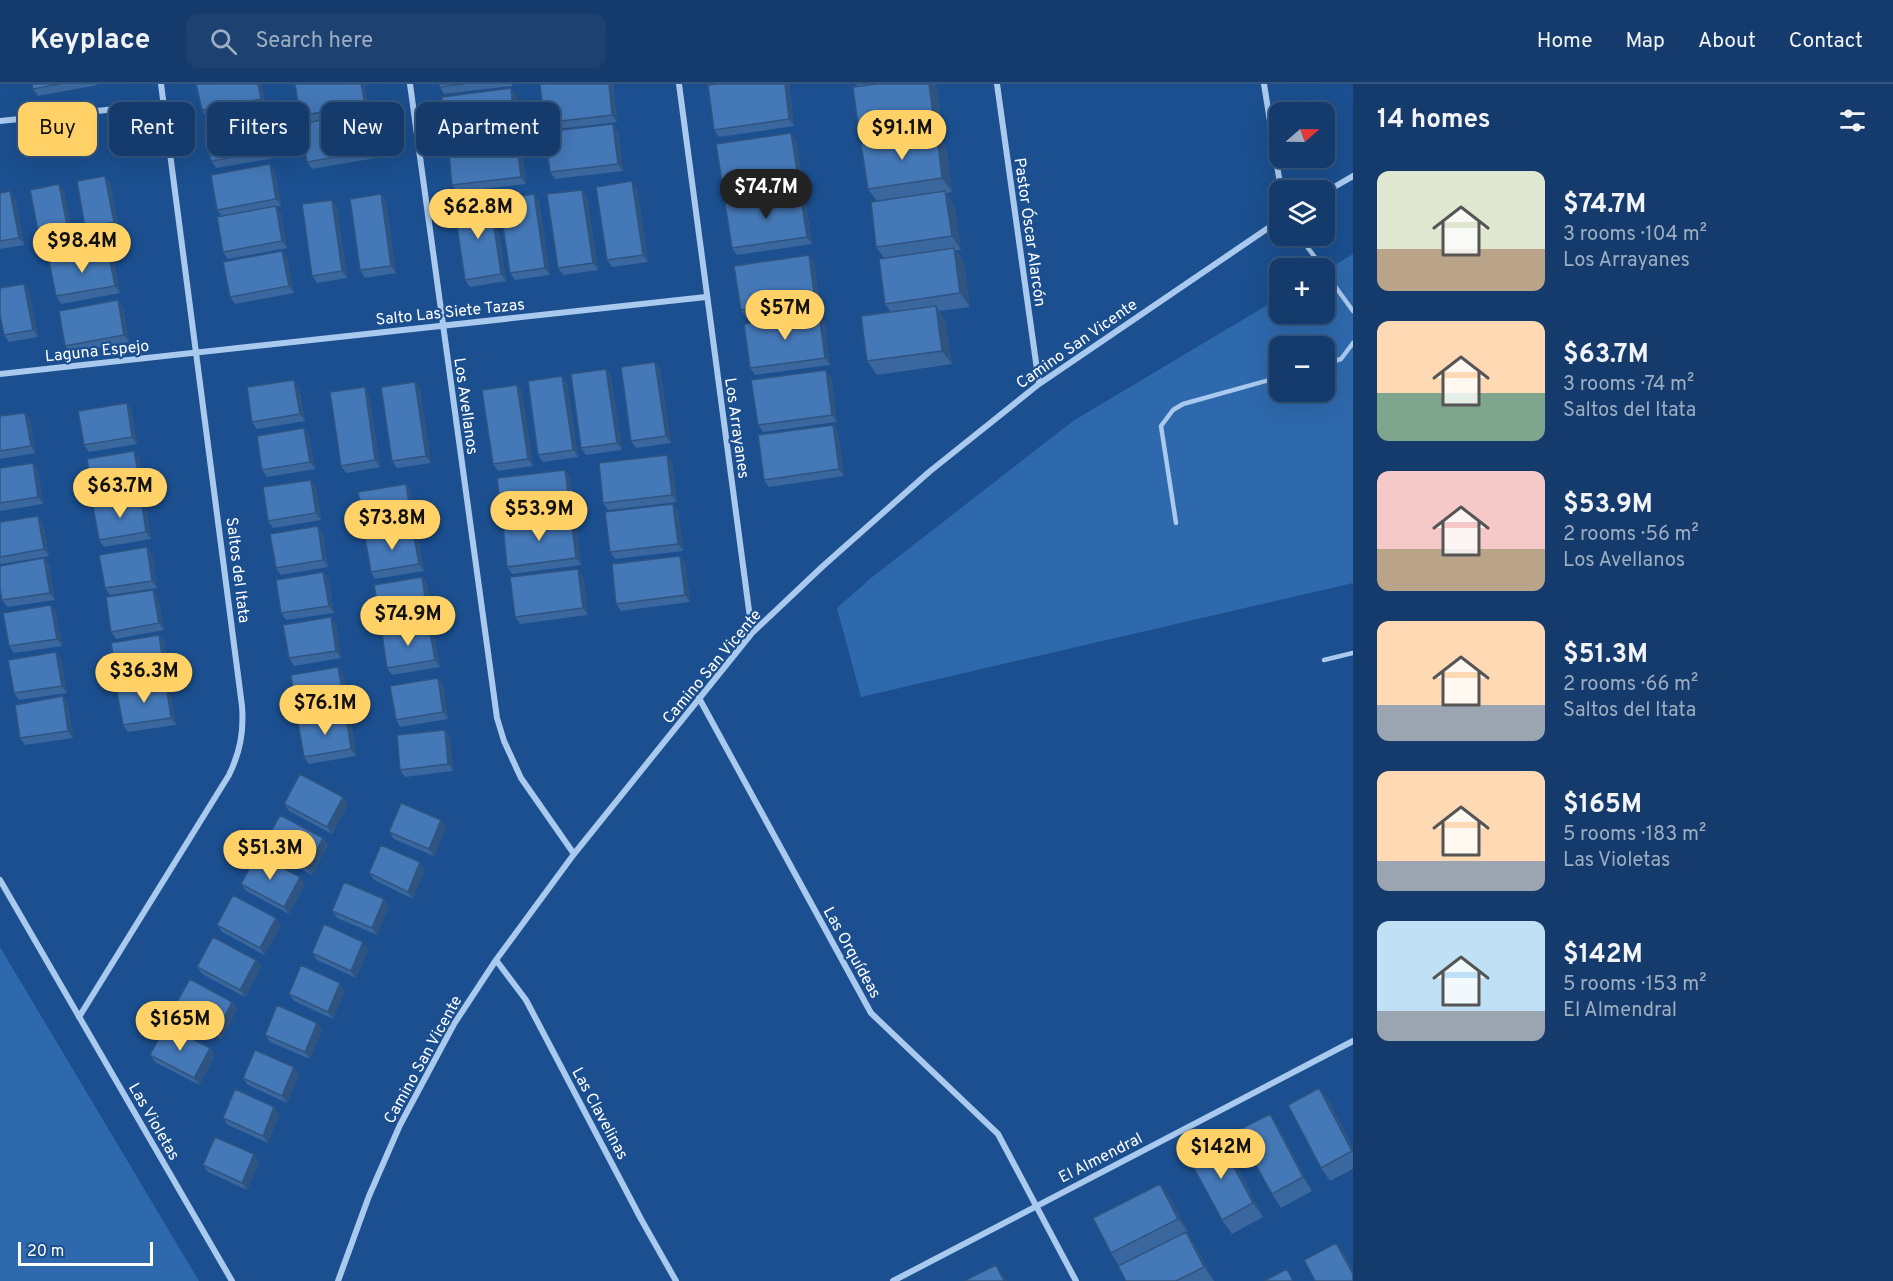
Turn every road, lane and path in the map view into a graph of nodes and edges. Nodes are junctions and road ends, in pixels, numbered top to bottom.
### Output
1 (161, 84) edge
2 (410, 84) edge
3 (679, 84) edge
4 (997, 84) edge
5 (1264, 84) edge
6 (164, 102) edge
7 (109, 110) edge
8 (0, 121) edge
9 (171, 156) edge
10 (1353, 176) edge
11 (1279, 180) edge
12 (1335, 187) edge
13 (1269, 227) edge
14 (1335, 286) edge
15 (706, 297) junction
16 (1353, 311) edge
17 (443, 326) junction
18 (1353, 343) edge
19 (197, 352) junction
20 (1335, 361) edge
21 (0, 374) edge
22 (1269, 380) edge
23 (1039, 384) junction
24 (1176, 523) dead end
25 (752, 633) junction
26 (1353, 653) edge
27 (1324, 660) dead end
28 (699, 698) junction
29 (574, 854) junction
30 (0, 880) edge
31 (496, 960) junction
32 (79, 1017) junction
33 (1353, 1041) edge
34 (1036, 1205) junction
35 (232, 1281) edge
36 (338, 1281) edge
37 (676, 1281) edge
38 (892, 1281) edge
39 (1076, 1281) edge

1 - 6 street, Saltos del Itata
2 - 17 street, Los Avellanos
3 - 15 street, Los Arrayanes
4 - 23 street, Pastor Óscar Alarcón
5 - 11 street
7 - 8 street
9 - 19 street, Saltos del Itata
10 - 12 street
13 - 23 street, Camino San Vicente
14 - 16 lane
15 - 17 street, Salto Las Siete Tazas
15 - 25 street, Los Arrayanes
17 - 19 street, Salto Las Siete Tazas
17 - 29 street, Los Avellanos
18 - 20 lane
19 - 21 street, Laguna Espejo
19 - 32 street, Saltos del Itata
22 - 24 lane
23 - 25 street, Camino San Vicente
25 - 28 street, Camino San Vicente
26 - 27 lane
28 - 29 street, Camino San Vicente
28 - 34 street, Las Orquídeas
29 - 31 street, Camino San Vicente
30 - 32 street, Las Violetas
31 - 36 street, Camino San Vicente
31 - 37 street, Las Clavelinas
32 - 35 street, Las Violetas
33 - 34 street, El Almendral
34 - 38 street, El Almendral
34 - 39 street, Las Orquídeas

